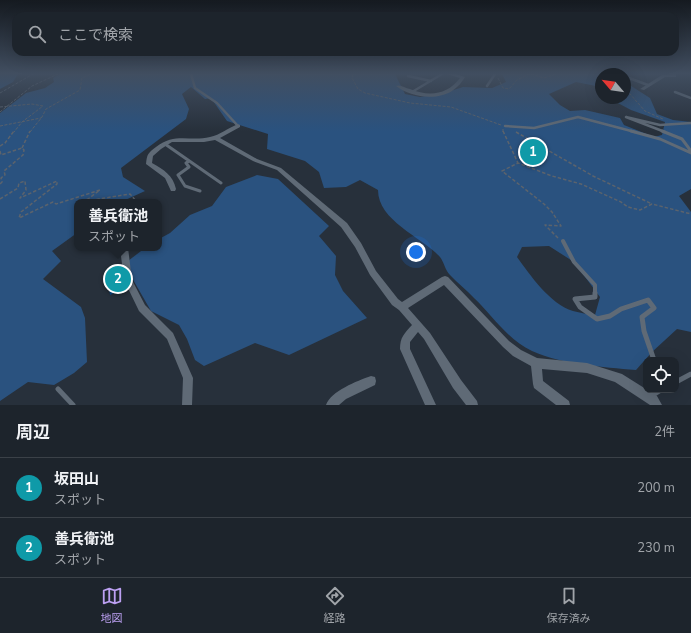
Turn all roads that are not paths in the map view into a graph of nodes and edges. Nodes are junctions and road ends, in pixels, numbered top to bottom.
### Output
1 (202, 93) edge
2 (420, 93) edge
3 (443, 93) edge
4 (677, 93) edge
5 (691, 98) edge
6 (691, 123) edge
7 (238, 126) joint
8 (505, 126) road end
9 (216, 138) junction
10 (164, 143) junction
11 (691, 152) edge
12 (188, 161) junction
13 (221, 184) dead end
14 (173, 189) dead end
15 (200, 191) dead end
16 (563, 241) road end
17 (124, 251) edge
18 (402, 307) junction
19 (417, 326) junction
20 (653, 357) edge
21 (536, 363) junction
22 (691, 374) edge
23 (679, 380) edge
24 (371, 381) dead end
25 (58, 390) dead end
26 (654, 397) edge
27 (74, 405) edge
28 (187, 405) edge
29 (331, 405) edge
30 (431, 405) edge
31 (473, 405) edge
32 (565, 405) edge

1 - 7 lane
2 - 3 street
4 - 5 lane
6 - 11 lane
7 - 9 street
8 - 11 lane
9 - 10 street
9 - 18 street
10 - 12 lane
10 - 14 street
12 - 13 lane
12 - 15 lane
16 - 20 lane
17 - 28 street
18 - 19 street
18 - 21 street
19 - 30 street
19 - 31 street
21 - 26 street
21 - 32 street
22 - 23 lane
24 - 29 street
25 - 27 lane

